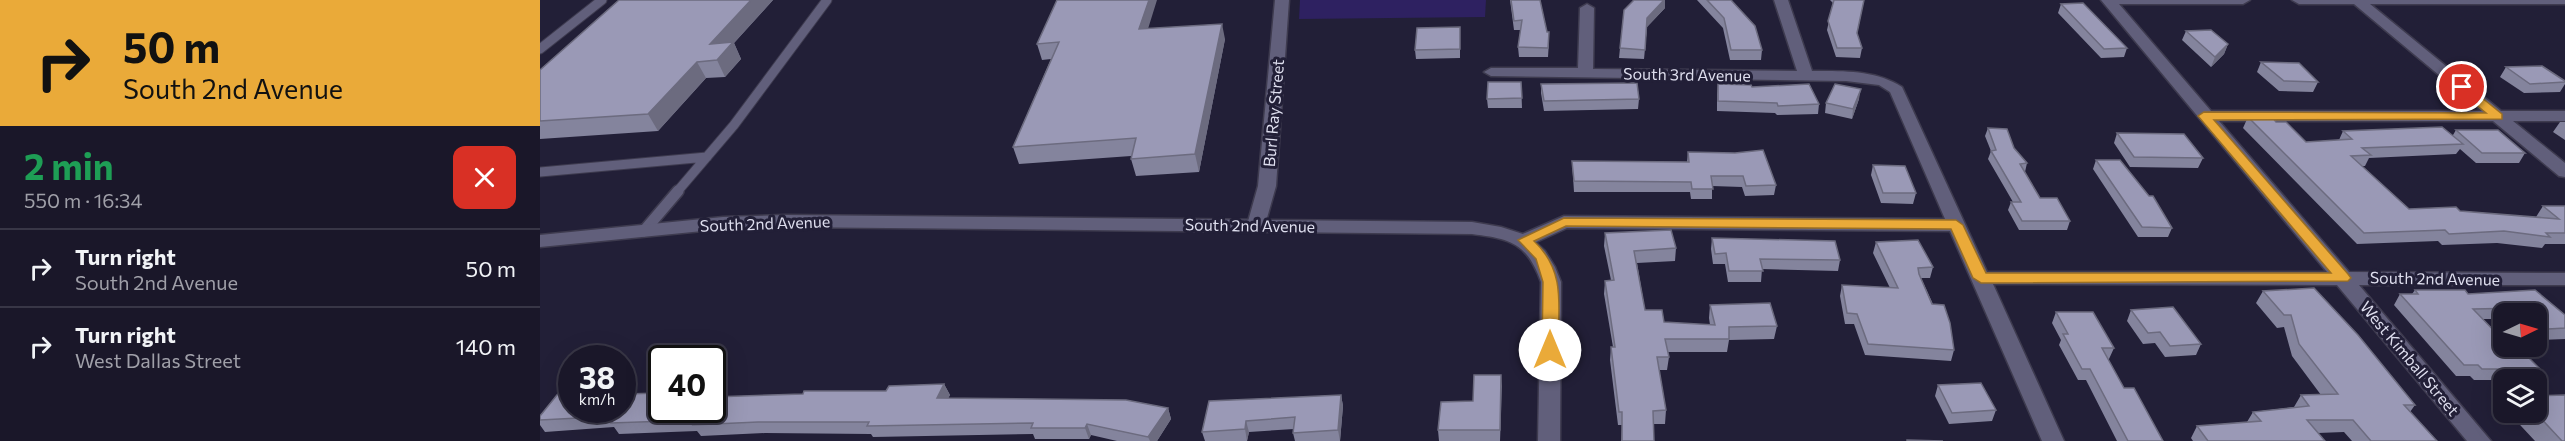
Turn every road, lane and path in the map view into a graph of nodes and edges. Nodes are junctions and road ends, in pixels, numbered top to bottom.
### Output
1 (602, 0) edge
2 (827, 0) edge
3 (1282, 0) edge
4 (1781, 0) edge
5 (2108, 0) edge
6 (2243, 0) edge
7 (2299, 0) edge
8 (2357, 0) edge
9 (2565, 0) edge
10 (1587, 8) dead end
11 (540, 49) edge
12 (1491, 72) dead end
13 (1585, 73) junction
14 (1806, 76) junction
15 (2204, 116) junction
16 (2498, 116) junction
17 (2565, 116) edge
18 (707, 157) junction
19 (540, 172) edge
20 (2565, 172) edge
21 (1256, 225) junction
22 (1956, 225) junction
23 (644, 231) junction
24 (1525, 240) junction
25 (540, 242) edge
26 (1981, 278) junction
27 (2343, 278) junction
28 (2565, 279) edge
29 (1549, 441) edge
30 (2053, 441) edge
31 (2480, 441) edge

1 - 11 lane
2 - 18 lane
3 - 21 street, Burl Ray Street
4 - 14 street
5 - 6 street
5 - 15 street, West Kimball Street
7 - 8 street
8 - 9 street
8 - 16 street
10 - 13 street
12 - 13 street, South 3rd Avenue
13 - 14 street, South 3rd Avenue
14 - 22 street, South 3rd Avenue
15 - 16 street
15 - 27 street, West Kimball Street
16 - 17 street
16 - 20 street
18 - 19 lane
18 - 23 lane
21 - 23 street, South 2nd Avenue
21 - 24 street, South 2nd Avenue
22 - 24 street
22 - 26 street
23 - 25 street, South 2nd Avenue
24 - 29 street
26 - 27 street, South 2nd Avenue
26 - 30 street
27 - 28 street, South 2nd Avenue
27 - 31 street, West Kimball Street

